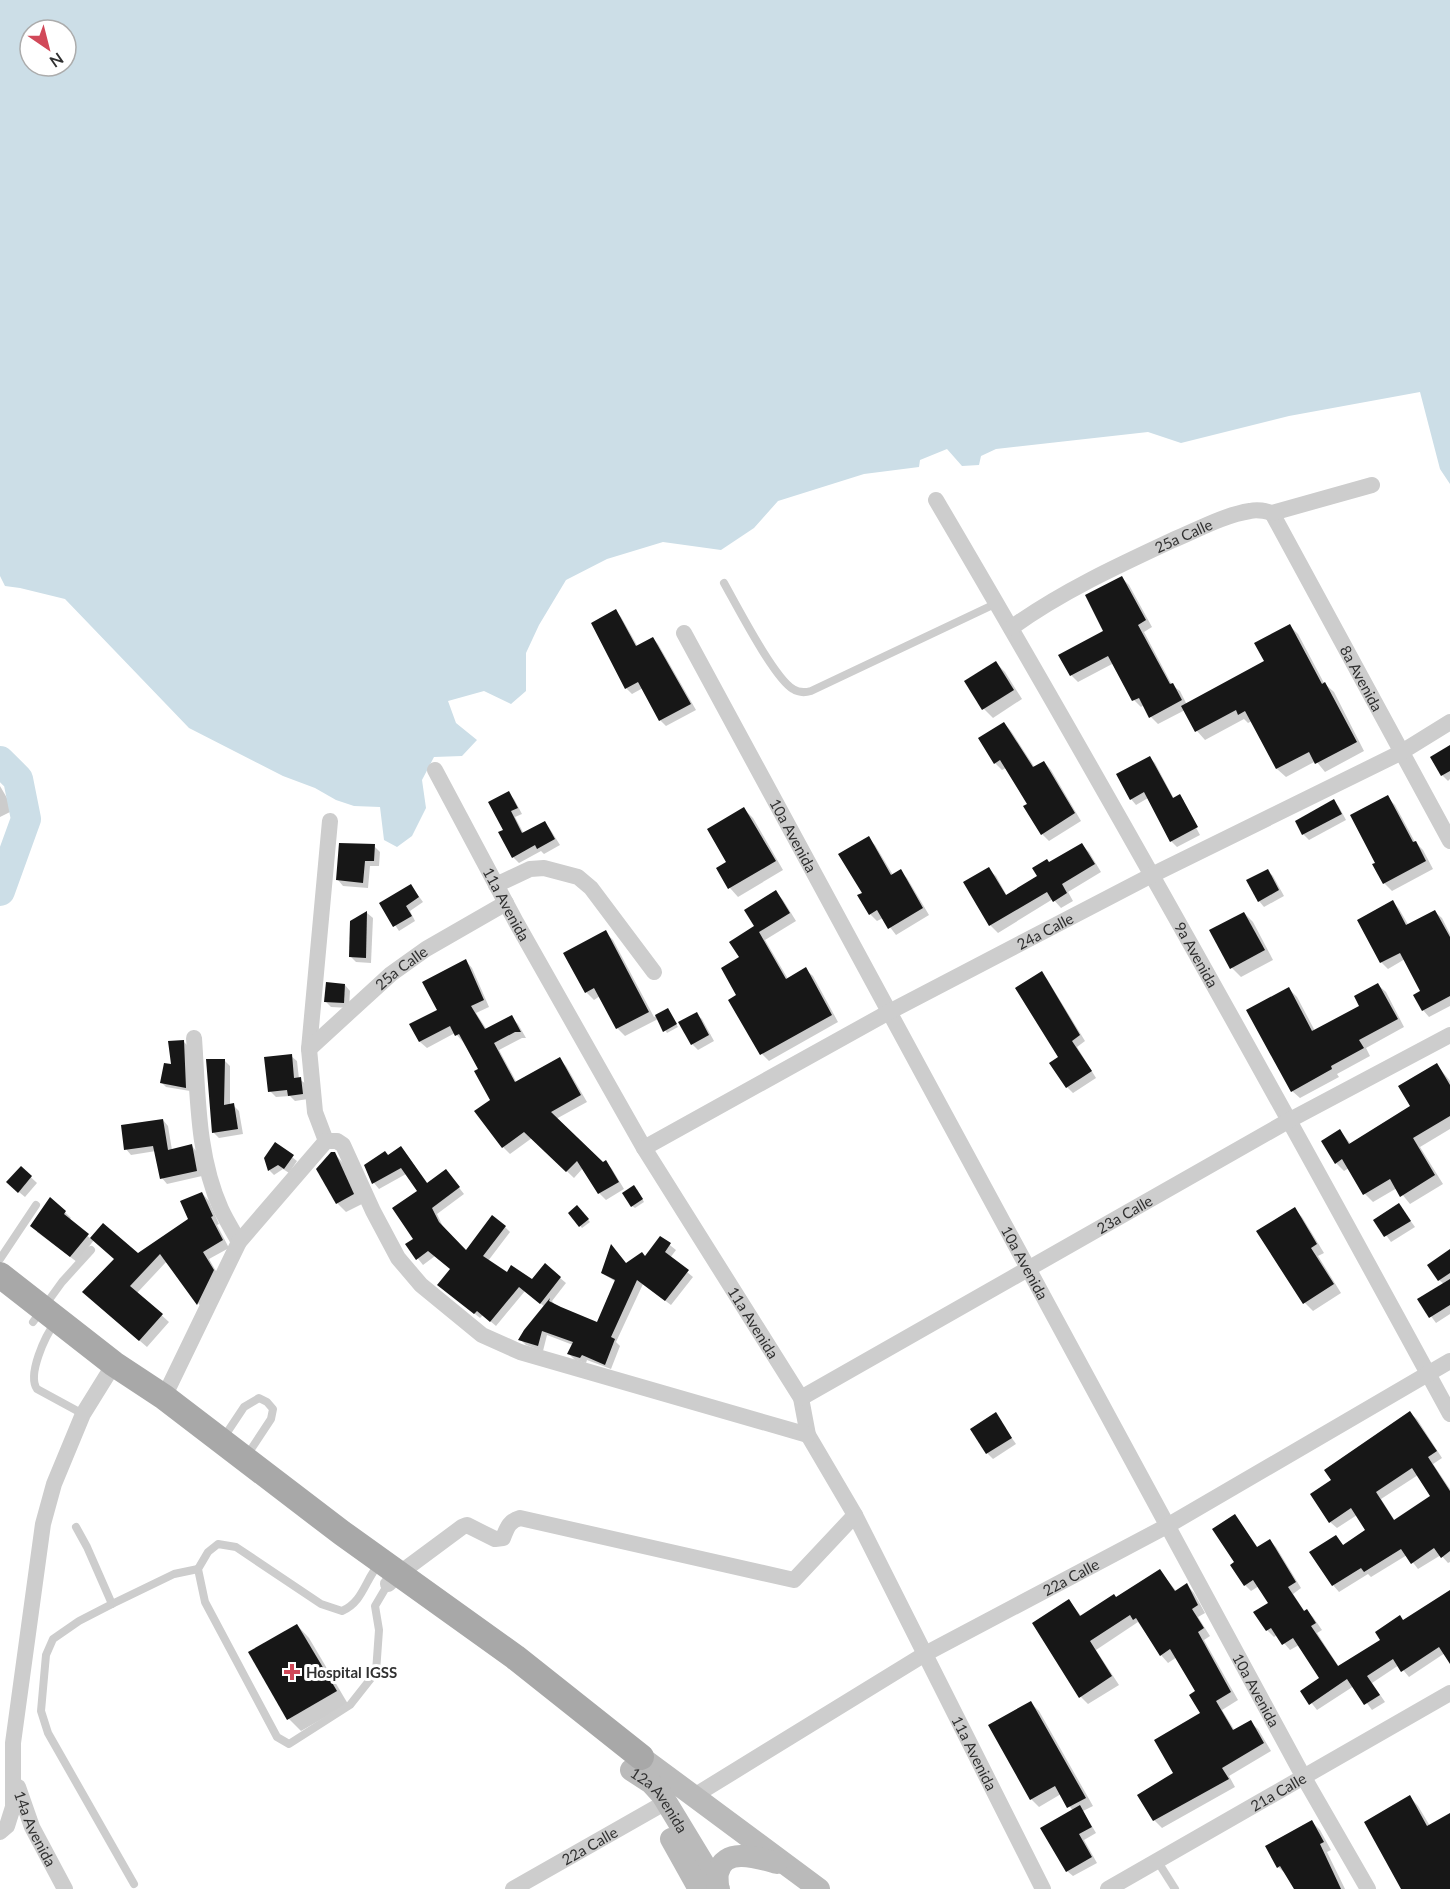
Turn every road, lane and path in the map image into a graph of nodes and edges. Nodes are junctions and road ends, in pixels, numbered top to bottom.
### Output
1 (1372, 485) dead end
2 (936, 500) dead end
3 (1272, 513) junction
4 (724, 583) dead end
5 (997, 603) junction
6 (1011, 628) junction
7 (684, 633) dead end
8 (1450, 722) edge
9 (1400, 753) junction
10 (435, 770) dead end
11 (330, 821) dead end
12 (1450, 842) edge
13 (1152, 875) junction
14 (496, 885) junction
15 (506, 903) junction
16 (654, 972) dead end
17 (889, 1012) junction
18 (1450, 1035) edge
19 (194, 1038) dead end
20 (309, 1049) junction
21 (1288, 1121) junction
22 (326, 1141) junction
23 (644, 1148) junction
24 (36, 1205) dead end
25 (239, 1242) junction
26 (91, 1250) dead end
27 (0, 1259) edge
28 (1029, 1267) junction
29 (0, 1275) edge
30 (0, 1295) edge
31 (45, 1321) junction
32 (1450, 1360) edge
33 (109, 1371) junction
34 (1428, 1372) junction
35 (164, 1397) junction
36 (801, 1398) junction
37 (84, 1414) junction
38 (1450, 1414) edge
39 (808, 1436) junction
40 (222, 1441) junction
41 (245, 1457) junction
42 (855, 1515) junction
43 (1167, 1526) junction
44 (76, 1527) dead end
45 (198, 1569) junction
46 (385, 1573) junction
47 (112, 1604) junction
48 (925, 1654) junction
49 (1450, 1693) edge
50 (636, 1763) junction
51 (12, 1766) junction
52 (1302, 1776) junction
53 (694, 1796) junction
54 (660, 1805) junction
55 (0, 1833) edge
56 (1158, 1862) junction
57 (787, 1865) junction
58 (134, 1884) dead end
59 (712, 1888) edge
60 (65, 1889) edge
61 (513, 1889) edge
62 (819, 1889) edge
63 (1043, 1889) edge
64 (1108, 1889) edge
65 (1175, 1889) edge
66 (1368, 1889) edge

1 - 3 street, 25a Calle
2 - 5 street, 9a Avenida
3 - 6 street, 25a Calle
3 - 9 street, 8a Avenida
4 - 5 lane
5 - 6 street, 9a Avenida
6 - 13 street, 9a Avenida
7 - 17 street, 10a Avenida
8 - 9 street, 24a Calle
9 - 12 street, 8a Avenida
9 - 13 street, 24a Calle
10 - 14 street, 11a Avenida
11 - 20 street
13 - 17 street, 24a Calle
13 - 21 street, 9a Avenida
14 - 15 street, 11a Avenida
14 - 16 street
15 - 20 street, 25a Calle
15 - 23 street, 11a Avenida
17 - 23 street, 24a Calle
17 - 28 street, 10a Avenida
18 - 21 street, 23a Calle
19 - 25 street
20 - 22 street
21 - 28 street, 23a Calle
21 - 34 street, 9a Avenida
22 - 25 street
22 - 39 street
23 - 36 street, 11a Avenida
24 - 27 lane
25 - 35 street
26 - 31 lane
28 - 36 street, 23a Calle
28 - 43 street, 10a Avenida
29 - 31 main road
30 - 31 main road
31 - 33 main road
31 - 37 lane
32 - 34 street, 22a Calle
33 - 35 main road
33 - 37 street
33 - 46 main road
34 - 38 street, 9a Avenida
34 - 43 street, 22a Calle
35 - 40 main road
36 - 39 street, 11a Avenida
37 - 51 street
39 - 42 street, 11a Avenida
40 - 41 main road
40 - 41 lane
41 - 46 main road
42 - 46 street
42 - 48 street, 11a Avenida
43 - 48 street, 22a Calle
43 - 52 street, 10a Avenida
44 - 47 lane
45 - 46 lane
45 - 46 lane
45 - 47 lane
46 - 50 main road
47 - 58 lane
48 - 53 street, 22a Calle
48 - 63 street, 11a Avenida
49 - 52 street, 21a Calle
50 - 53 main road
50 - 54 main road, 12a Avenida
51 - 55 street
51 - 60 street, 14a Avenida
52 - 56 street, 21a Calle
52 - 66 street, 10a Avenida
53 - 57 main road
54 - 59 main road, 12a Avenida
54 - 61 street, 22a Calle
56 - 64 street, 21a Calle
56 - 65 lane
57 - 59 main road
57 - 62 main road

